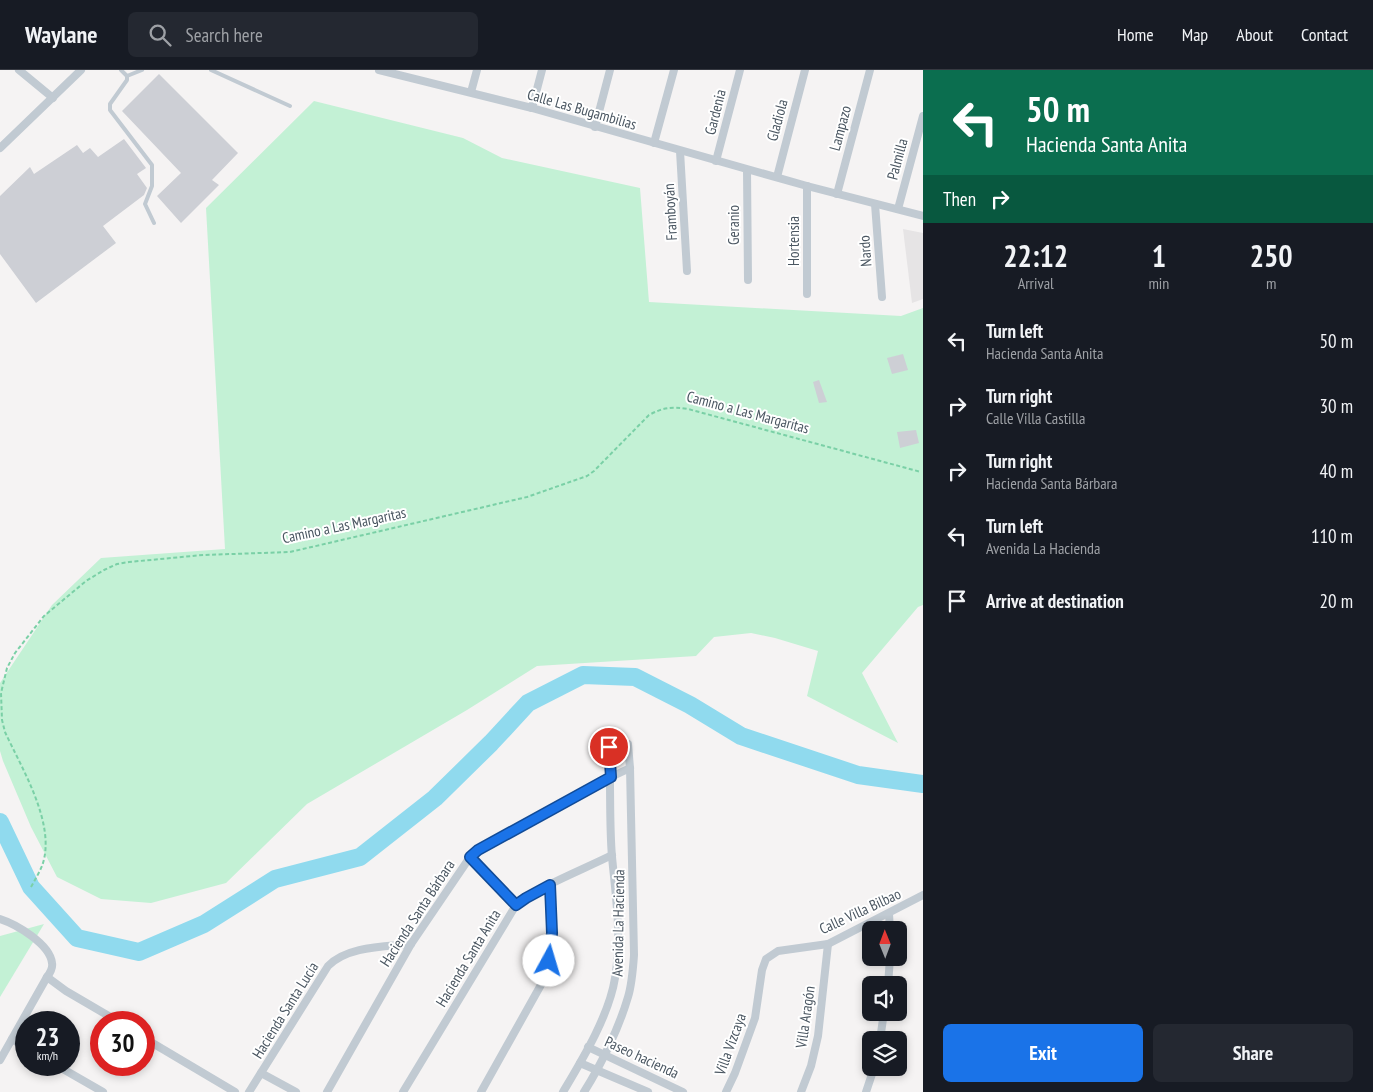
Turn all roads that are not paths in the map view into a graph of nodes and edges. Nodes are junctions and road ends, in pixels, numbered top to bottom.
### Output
1 (19, 70) edge
2 (82, 70) edge
3 (121, 70) edge
4 (142, 70) edge
5 (211, 70) edge
6 (379, 70) edge
7 (477, 70) edge
8 (542, 70) edge
9 (610, 70) edge
10 (674, 70) edge
11 (740, 70) edge
12 (804, 70) edge
13 (870, 70) edge
14 (412, 74) edge
15 (127, 76) junction
16 (471, 92) junction
17 (53, 98) junction
18 (290, 106) dead end
19 (532, 108) junction
20 (923, 116) edge
21 (595, 127) junction
22 (0, 136) edge
23 (7, 142) junction
24 (654, 144) junction
25 (0, 148) edge
26 (680, 151) junction
27 (716, 160) junction
28 (747, 170) junction
29 (777, 177) junction
30 (807, 186) junction
31 (837, 194) junction
32 (875, 204) junction
33 (898, 208) junction
34 (923, 216) edge
35 (154, 223) dead end
36 (687, 271) dead end
37 (748, 280) dead end
38 (808, 294) dead end
39 (882, 296) dead end
40 (628, 744) dead end
41 (609, 747) dead end
42 (630, 768) junction
43 (611, 777) junction
44 (612, 855) junction
45 (470, 857) junction
46 (550, 885) junction
47 (923, 895) edge
48 (516, 905) junction
49 (888, 914) junction
50 (0, 919) edge
51 (889, 921) edge
52 (412, 944) junction
53 (828, 944) junction
54 (778, 951) joint
55 (47, 978) junction
56 (100, 1011) edge
57 (12, 1039) junction
58 (15, 1041) edge
59 (155, 1045) edge
60 (588, 1047) junction
61 (604, 1055) junction
62 (0, 1060) edge
63 (580, 1062) junction
64 (598, 1070) junction
65 (261, 1073) junction
66 (75, 1076) edge
67 (871, 1076) edge
68 (102, 1092) edge
69 (235, 1092) edge
70 (249, 1092) edge
71 (296, 1092) edge
72 (327, 1092) edge
73 (403, 1092) edge
74 (482, 1092) edge
75 (563, 1092) edge
76 (584, 1092) edge
77 (648, 1092) edge
78 (683, 1092) edge
79 (726, 1092) edge
80 (801, 1092) edge
81 (866, 1092) edge

1 - 17 street
2 - 17 street
3 - 15 lane
4 - 15 lane
5 - 18 lane
6 - 14 street, Calle Las Bugambilias
7 - 16 street
8 - 19 street
9 - 21 street
10 - 24 street
11 - 27 street, Gardenia
12 - 29 street, Gladiola
13 - 31 street, Lampazo
14 - 16 street, Calle Las Bugambilias
15 - 35 lane
16 - 19 street, Calle Las Bugambilias
17 - 23 street
19 - 21 street, Calle Las Bugambilias
20 - 33 street, Palmilla
21 - 24 street, Calle Las Bugambilias
22 - 23 street
23 - 25 street
24 - 26 street, Calle Las Bugambilias
26 - 27 street, Calle Las Bugambilias
26 - 36 street, Framboyán
27 - 28 street, Calle Las Bugambilias
28 - 29 street, Calle Las Bugambilias
28 - 37 street, Geranio
29 - 30 street, Calle Las Bugambilias
30 - 31 street, Calle Las Bugambilias
30 - 38 street, Hortensia
31 - 32 street, Calle Las Bugambilias
32 - 33 street, Calle Las Bugambilias
32 - 39 street, Nardo
33 - 34 street, Calle Las Bugambilias
40 - 42 street, Avenida La Hacienda
41 - 43 street, Avenida La Hacienda
42 - 43 street, Hacienda Santa Bárbara
42 - 61 street, Avenida La Hacienda
43 - 44 street, Avenida La Hacienda
43 - 45 street, Hacienda Santa Bárbara
44 - 46 street, Hacienda Santa Anita
44 - 60 street, Avenida La Hacienda
45 - 48 street
45 - 52 street, Hacienda Santa Bárbara
46 - 48 street, Hacienda Santa Anita
46 - 74 street
47 - 49 street, Calle Villa Bilbao
48 - 73 street, Hacienda Santa Anita
49 - 51 street
49 - 53 street, Calle Villa Bilbao
50 - 55 street
52 - 65 street, Hacienda Santa Lucía
52 - 72 street, Hacienda Santa Bárbara
53 - 54 street, Calle Villa Bilbao
53 - 80 street, Villa Aragón
54 - 79 street, Villa Vizcaya
55 - 56 street
55 - 57 street
57 - 58 street
57 - 62 street
59 - 69 street
60 - 61 street, Paseo hacienda
60 - 63 street, Avenida La Hacienda
61 - 64 street, Avenida La Hacienda
61 - 78 street, Paseo hacienda
63 - 64 street, Paseo hacienda
63 - 75 street, Avenida La Hacienda
64 - 76 street, Avenida La Hacienda
64 - 77 street, Paseo hacienda
65 - 70 street, Hacienda Santa Lucía
65 - 71 street
66 - 68 street
67 - 81 street

